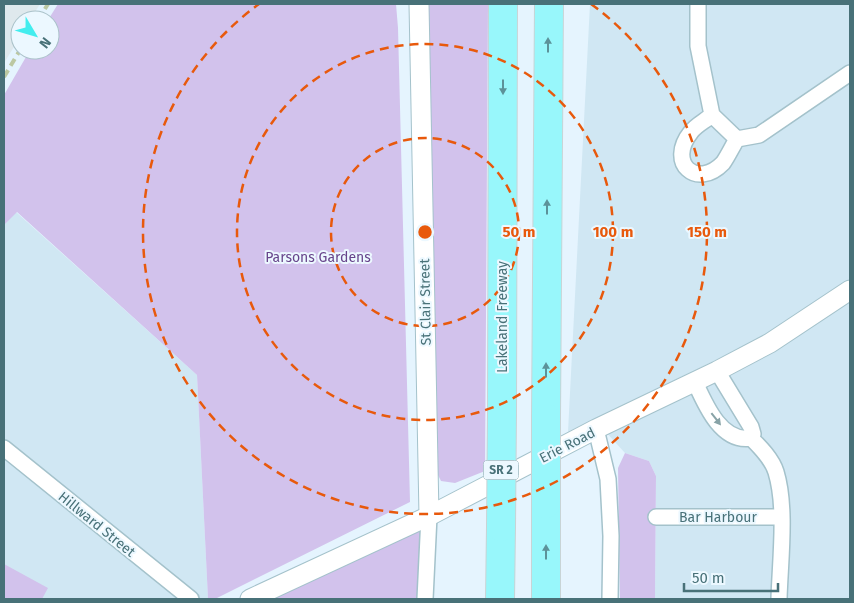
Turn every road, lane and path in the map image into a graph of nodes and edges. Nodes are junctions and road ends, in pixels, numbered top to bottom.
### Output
1 (419, 4) edge
2 (503, 4) edge
3 (548, 4) edge
4 (698, 4) edge
5 (850, 73) edge
6 (712, 116) junction
7 (737, 139) junction
8 (850, 290) edge
9 (717, 371) junction
10 (695, 382) junction
11 (596, 429) junction
12 (751, 438) junction
13 (4, 448) edge
14 (429, 516) junction
15 (656, 517) dead end
16 (781, 517) junction
17 (191, 599) edge
18 (250, 599) edge
19 (426, 599) edge
20 (500, 599) edge
21 (546, 599) edge
22 (610, 599) edge
23 (779, 599) edge

1 - 14 street, St Clair Street
2 -> 20 highway, Lakeland Freeway / SR 2, bridge
21 -> 3 highway, bridge
4 - 6 street
5 - 7 street
6 - 7 street
6 - 7 street
8 - 9 street, Erie Road
9 - 10 street, Erie Road
9 - 12 street
10 - 11 street, Erie Road
10 -> 12 street
11 - 14 street, Erie Road
11 - 22 street
12 - 16 street
13 - 17 street, Hillward Street
14 - 18 street, Erie Road
14 - 19 street, St Clair Street
15 - 16 street, Bar Harbour
16 - 23 street

